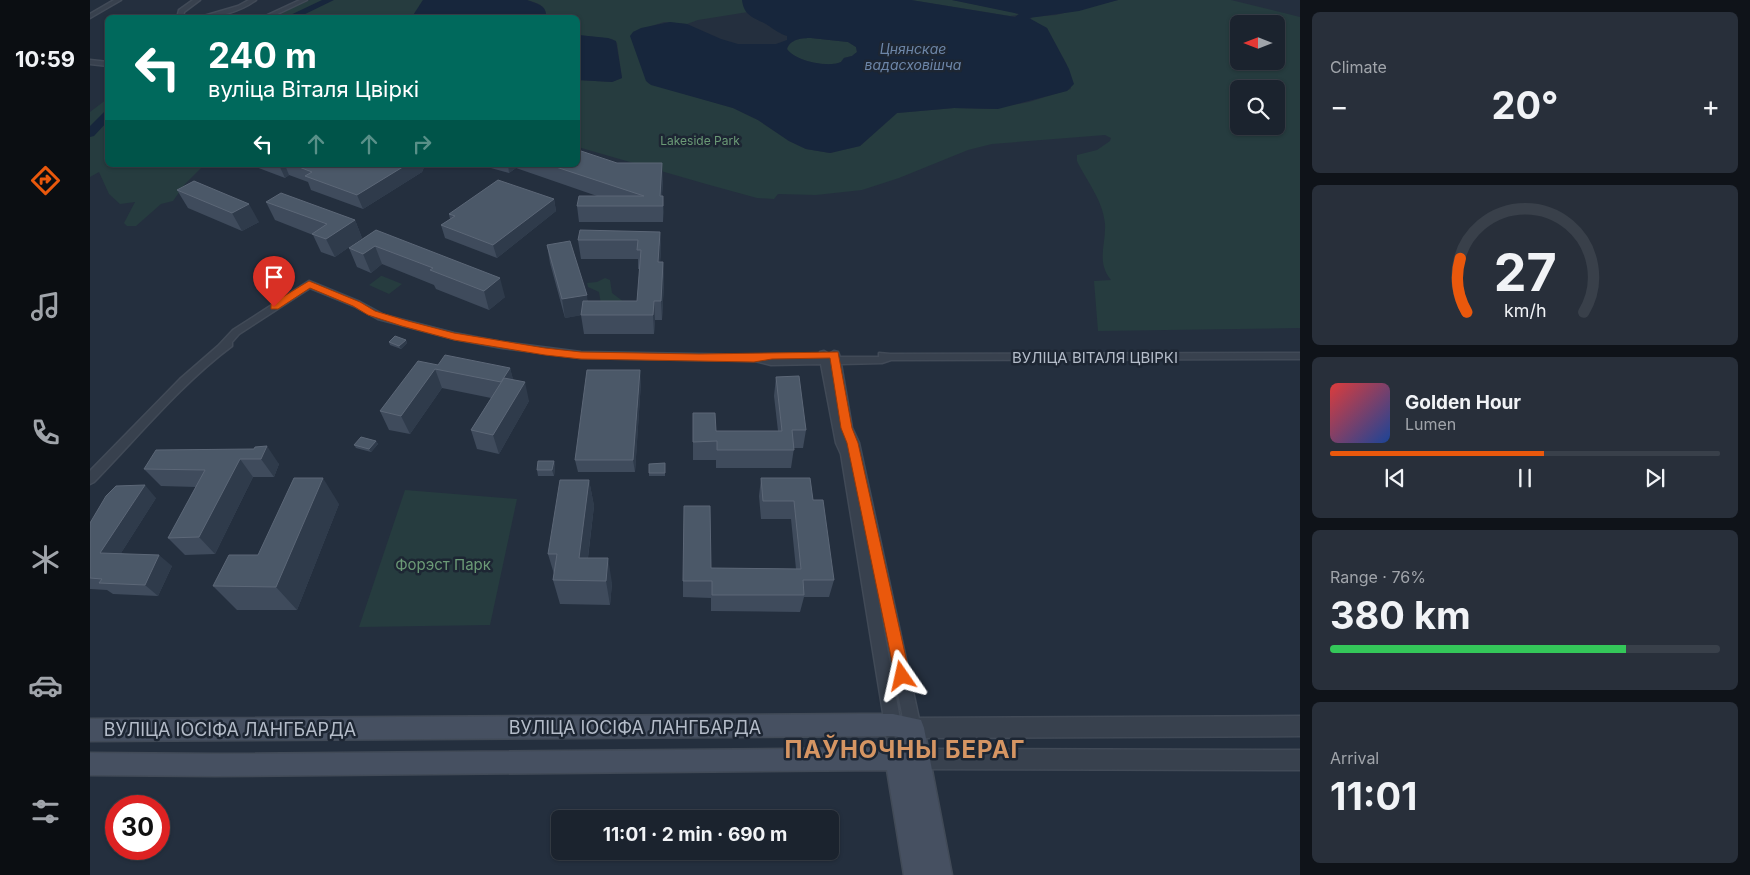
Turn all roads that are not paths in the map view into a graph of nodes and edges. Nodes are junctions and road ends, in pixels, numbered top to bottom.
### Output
1 (118, 0) edge
2 (197, 0) edge
3 (254, 0) edge
4 (304, 0) edge
5 (181, 15) edge
6 (211, 15) edge
7 (270, 15) edge
8 (90, 16) edge
9 (90, 62) edge
10 (105, 64) edge
11 (1300, 356) edge
12 (830, 357) junction
13 (90, 479) edge
14 (1300, 726) edge
15 (903, 727) junction
16 (90, 730) edge
17 (907, 759) junction
18 (1300, 760) edge
19 (90, 764) edge
20 (916, 875) edge
21 (940, 875) edge

1 - 8 street
2 - 5 street
3 - 6 street
4 - 7 street
9 - 10 street
11 - 12 street, ВУЛІЦА ВІТАЛЯ ЦВІРКІ
12 - 13 street, ВУЛІЦА ВІТАЛЯ ЦВІРКІ
12 - 15 street
12 - 15 street
14 - 15 street, ВУЛІЦА ІОСІФА ЛАНГБАРДА
15 - 16 main road, ВУЛІЦА ІОСІФА ЛАНГБАРДА
15 - 17 main road
17 - 18 street
17 - 19 main road
17 - 20 main road
17 - 21 main road

